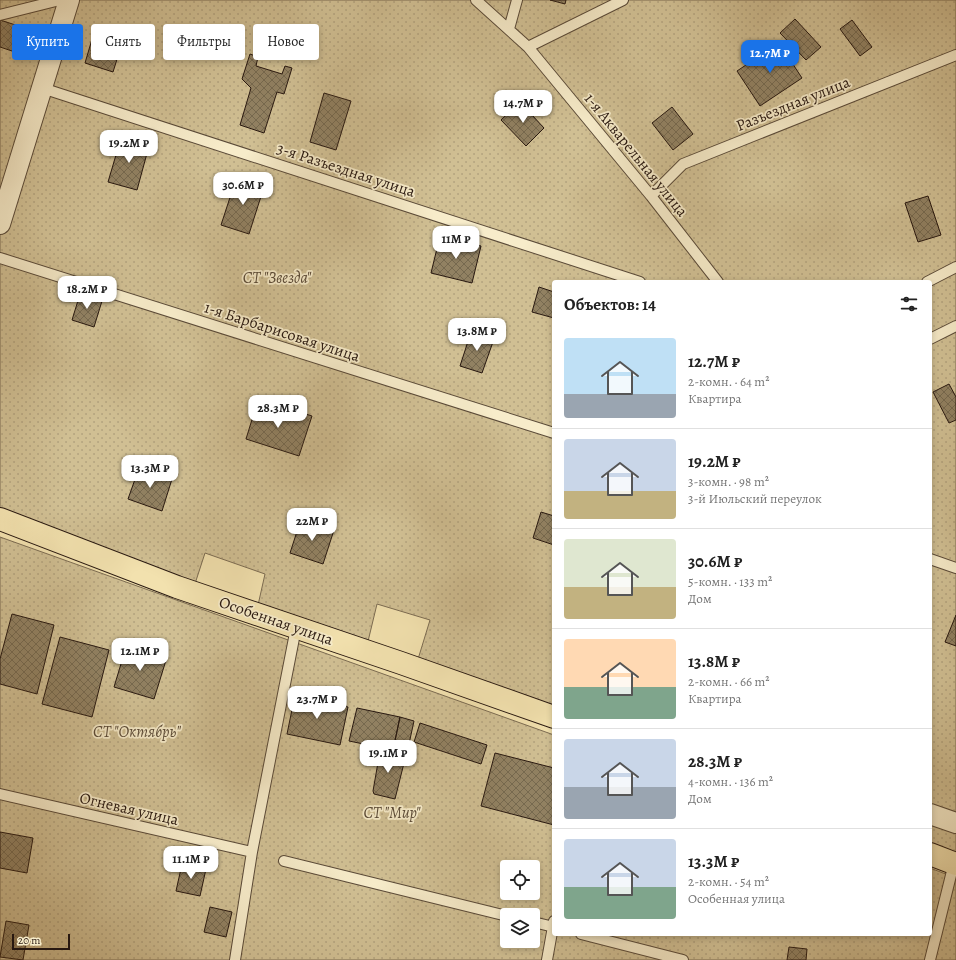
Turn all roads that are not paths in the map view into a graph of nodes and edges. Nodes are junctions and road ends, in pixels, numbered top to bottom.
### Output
1 (60, 0) edge
2 (69, 0) edge
3 (476, 0) edge
4 (518, 0) edge
5 (623, 0) edge
6 (0, 15) edge
7 (509, 29) junction
8 (528, 47) junction
9 (956, 55) edge
10 (42, 88) junction
11 (651, 196) junction
12 (1, 215) edge
13 (0, 258) edge
14 (956, 267) edge
15 (634, 280) edge
16 (716, 280) edge
17 (931, 280) edge
18 (956, 326) edge
19 (932, 338) edge
20 (552, 432) edge
21 (0, 519) edge
22 (932, 560) edge
23 (956, 568) edge
24 (296, 628) junction
25 (552, 716) edge
26 (0, 794) edge
27 (932, 815) edge
28 (956, 823) edge
29 (252, 852) junction
30 (932, 855) edge
31 (284, 861) dead end
32 (955, 863) edge
33 (500, 914) edge
34 (540, 923) edge
35 (552, 925) edge
36 (552, 935) edge
37 (589, 936) edge
38 (235, 960) edge
39 (547, 960) edge
40 (683, 960) edge
41 (930, 960) edge

1 - 6 lane
2 - 10 street
3 - 7 lane, 1-я Акварельная улица
4 - 7 lane
5 - 8 lane
7 - 8 lane, 1-я Акварельная улица
8 - 11 lane, 1-я Акварельная улица
9 - 11 lane, Разъездная улица
10 - 12 street
10 - 15 lane, 3-я Разъездная улица
11 - 16 lane, 1-я Акварельная улица
13 - 20 lane, 1-я Барбарисовая улица
14 - 17 lane
18 - 19 lane
21 - 24 main road, Особенная улица
22 - 23 lane
24 - 25 main road, Особенная улица
24 - 29 lane
26 - 29 lane, Огневая улица
27 - 28 street
29 - 38 lane
30 - 32 main road
31 - 33 lane
32 - 41 lane
34 - 35 lane
36 - 39 lane
37 - 40 lane

